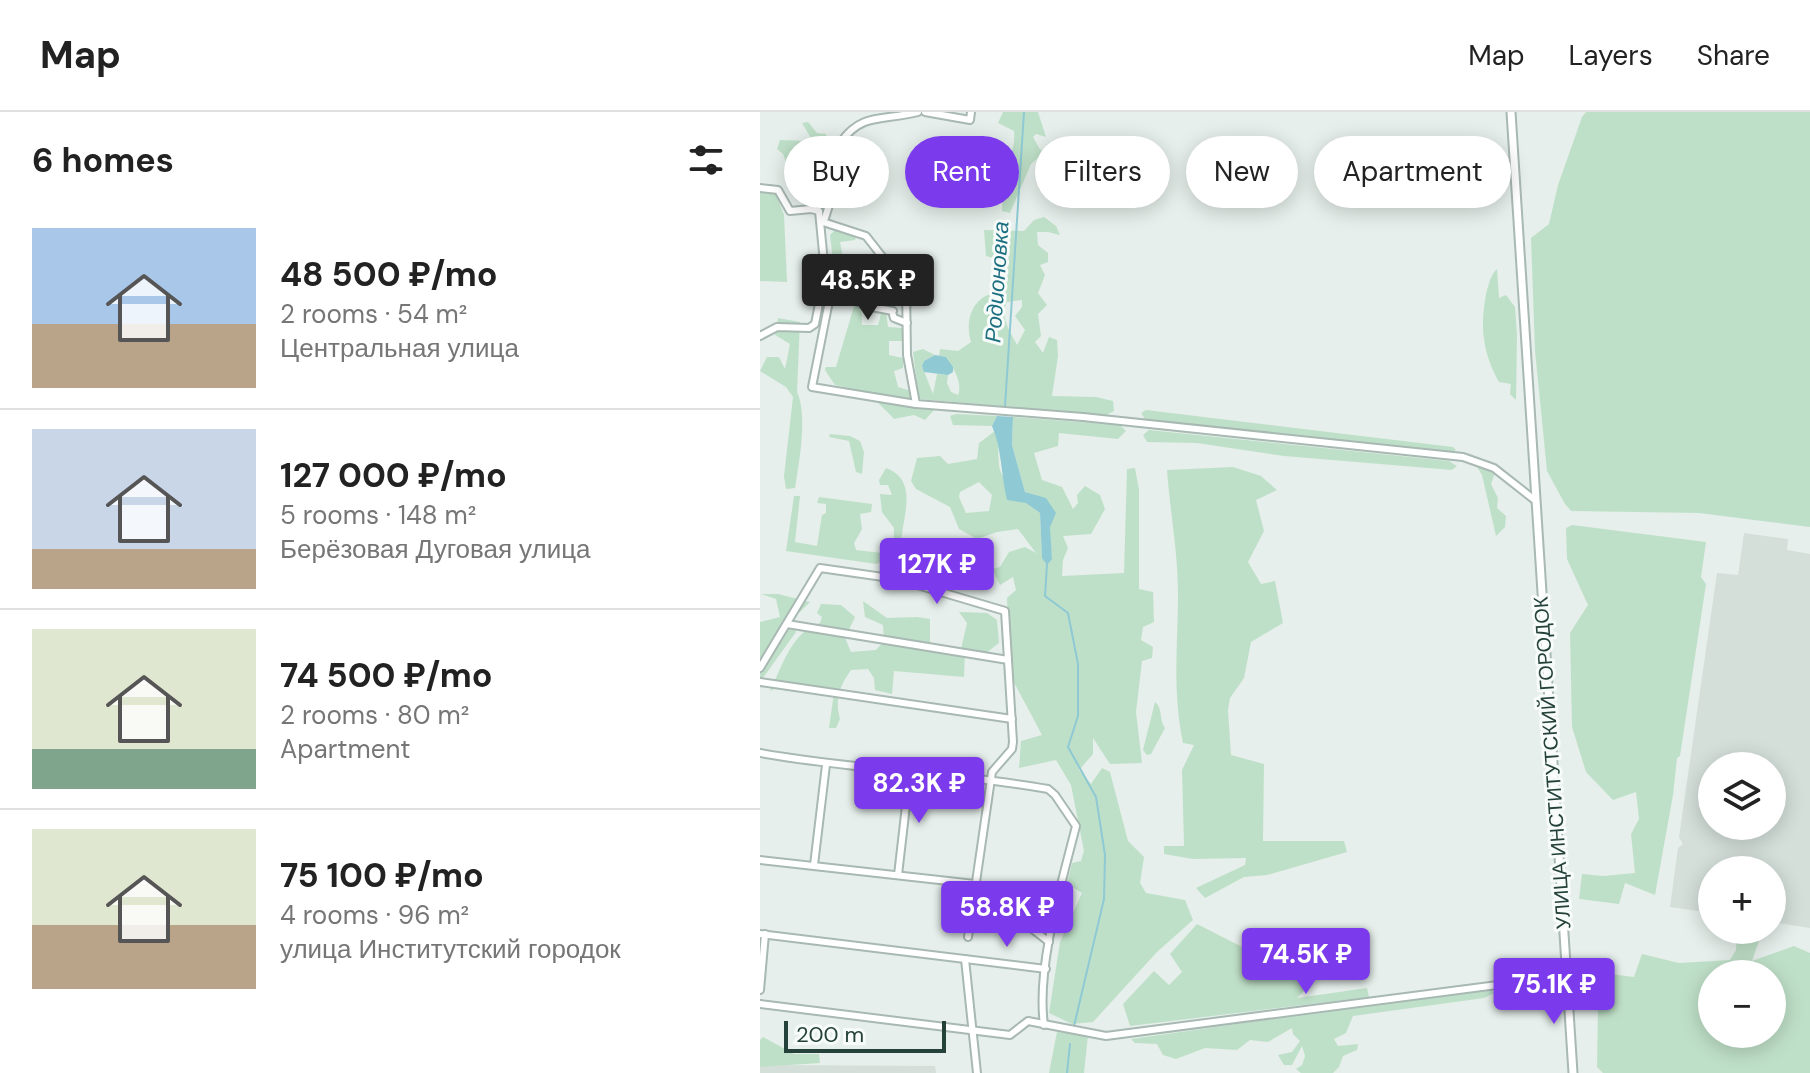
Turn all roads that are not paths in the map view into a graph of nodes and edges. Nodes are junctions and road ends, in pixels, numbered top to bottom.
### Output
1 (918, 112) edge
2 (925, 112) edge
3 (971, 112) edge
4 (1511, 112) edge
5 (760, 188) edge
6 (820, 221) junction
7 (825, 273) junction
8 (854, 300) dead end
9 (893, 311) junction
10 (906, 311) junction
11 (907, 323) junction
12 (760, 336) edge
13 (916, 404) junction
14 (1536, 501) junction
15 (787, 624) junction
16 (1008, 660) junction
17 (760, 668) edge
18 (760, 682) edge
19 (1012, 719) junction
20 (760, 753) edge
21 (826, 765) junction
22 (910, 771) junction
23 (992, 779) junction
24 (760, 860) edge
25 (814, 865) junction
26 (898, 875) junction
27 (975, 884) junction
28 (762, 934) edge
29 (968, 937) dead end
30 (1049, 942) junction
31 (965, 959) junction
32 (1046, 969) junction
33 (1566, 976) junction
34 (760, 990) edge
35 (760, 1004) edge
36 (1044, 1025) junction
37 (973, 1030) junction
38 (977, 1073) edge
39 (1573, 1073) edge

1 - 6 street
2 - 3 street
4 - 14 street, УЛИЦА ИНСТИТУТСКИЙ ГОРОДОК
5 - 6 street
6 - 7 street
6 - 10 street
7 - 12 street
7 - 13 street
8 - 9 street
9 - 10 street
9 - 11 street
10 - 11 street
11 - 13 street
13 - 14 street
14 - 33 street, УЛИЦА ИНСТИТУТСКИЙ ГОРОДОК
15 - 16 street
15 - 16 street
15 - 17 street
16 - 19 street
18 - 19 street
19 - 23 street
20 - 21 street
21 - 22 street
21 - 25 street
22 - 23 street
22 - 26 street
23 - 27 street
23 - 30 street
24 - 25 street
25 - 26 street
26 - 27 street
27 - 29 street
27 - 30 street
28 - 31 street
28 - 34 street
30 - 32 street
31 - 32 street
31 - 37 street
32 - 36 street
33 - 36 street
33 - 39 street, УЛИЦА ИНСТИТУТСКИЙ ГОРОДОК
35 - 37 street
36 - 37 street
37 - 38 street

